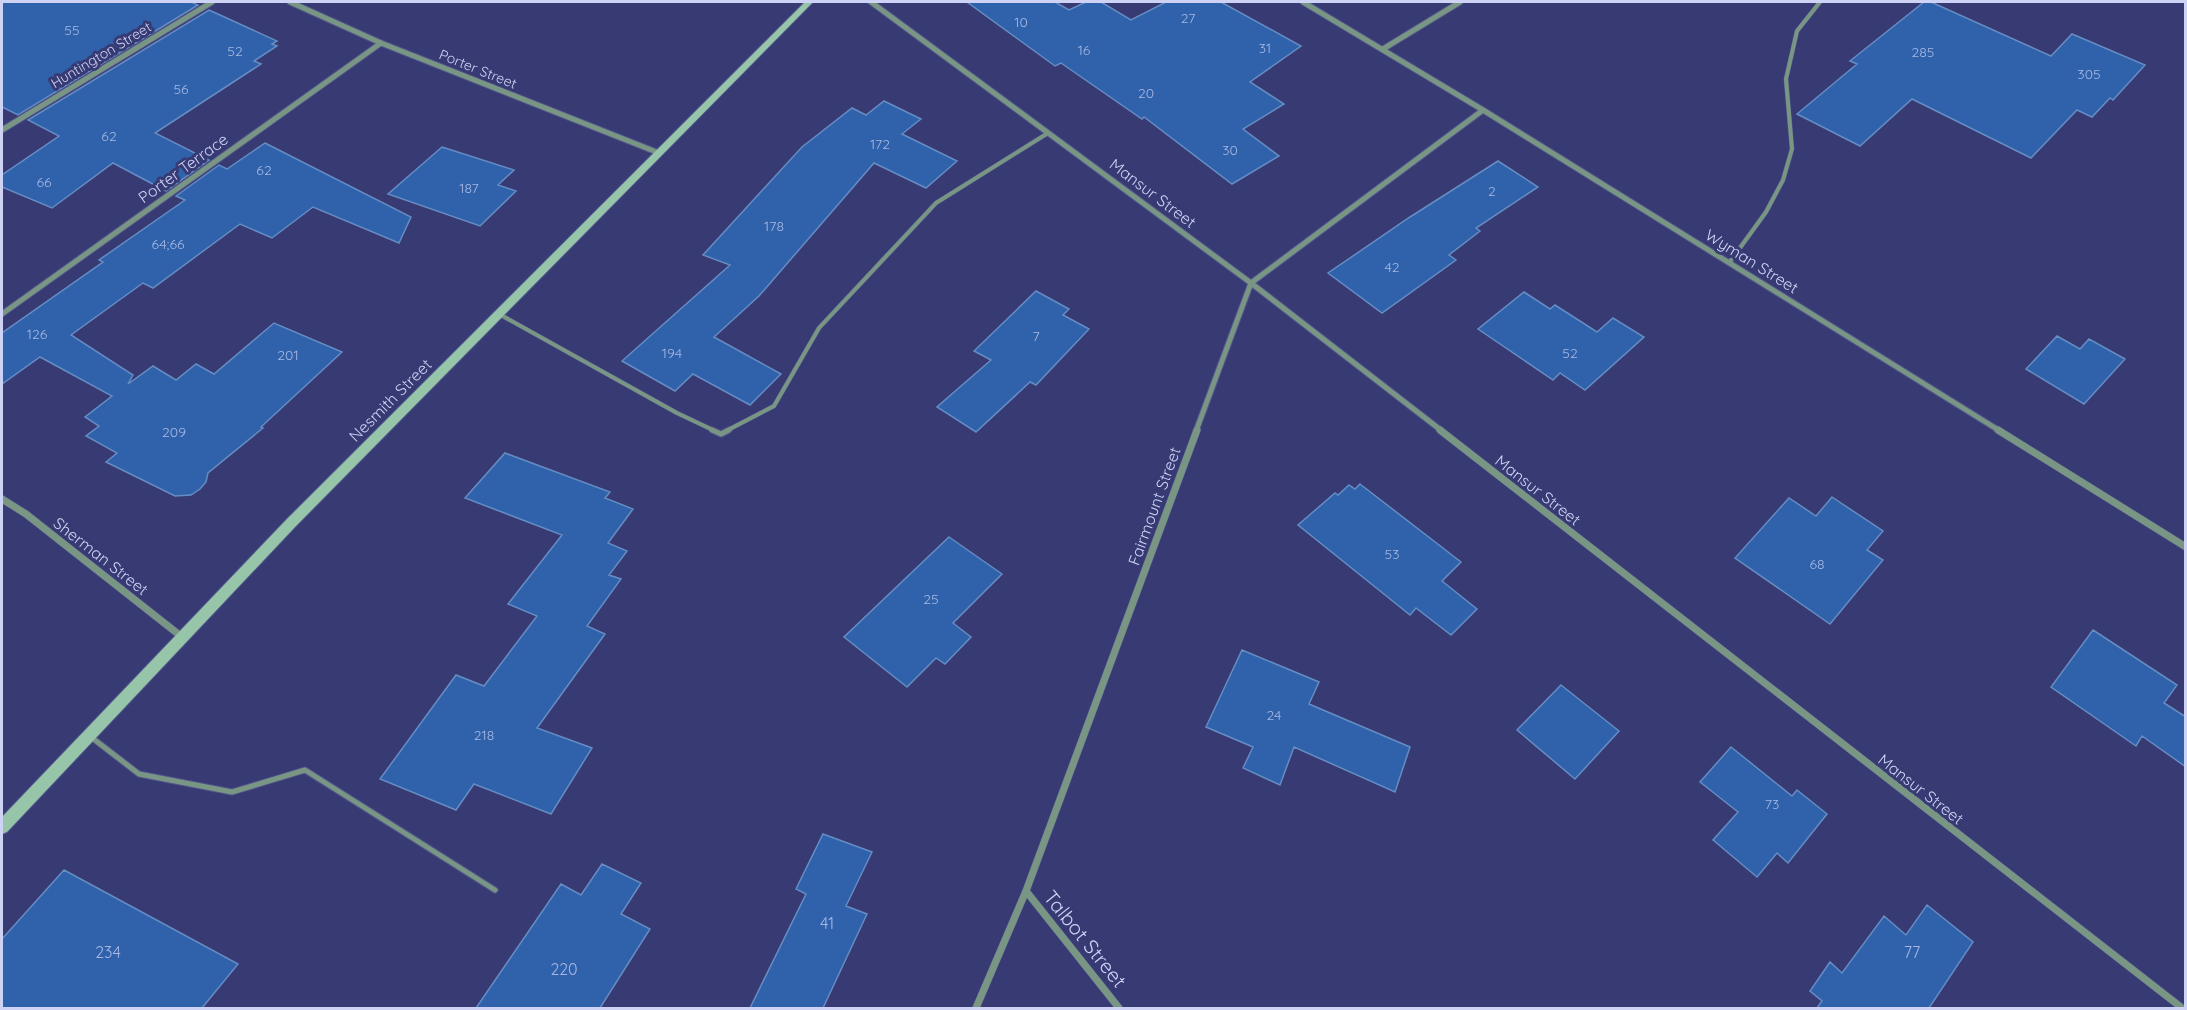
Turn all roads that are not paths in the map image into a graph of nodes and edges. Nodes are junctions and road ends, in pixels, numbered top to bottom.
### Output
1 (212, 2) edge
2 (290, 2) edge
3 (809, 2) edge
4 (871, 2) edge
5 (1303, 2) edge
6 (1460, 2) edge
7 (1820, 2) edge
8 (381, 43) junction
9 (1383, 49) junction
10 (1483, 110) junction
11 (2, 130) edge
12 (1048, 133) junction
13 (659, 153) junction
14 (1729, 263) junction
15 (1251, 283) junction
16 (2, 314) edge
17 (499, 314) junction
18 (2, 499) edge
19 (2186, 547) edge
20 (182, 637) junction
21 (89, 736) junction
22 (2, 827) edge
23 (495, 890) dead end
24 (1026, 891) junction
25 (976, 1008) edge
26 (1119, 1008) edge
27 (2182, 1008) edge

1 - 11 street, Huntington Street
2 - 8 street, Porter Street
3 - 13 main road, Nesmith Street
4 - 12 street, Mansur Street
5 - 9 street, Wyman Street
6 - 9 street
7 - 14 lane
8 - 13 street, Porter Street
8 - 16 street, Porter Terrace
9 - 10 street, Wyman Street
10 - 14 street, Wyman Street
10 - 15 street
12 - 15 street, Mansur Street
12 - 17 lane
13 - 17 main road, Nesmith Street
14 - 19 street, Wyman Street
15 - 24 street, Fairmount Street
15 - 27 street, Mansur Street
17 - 20 main road, Nesmith Street
18 - 20 street, Sherman Street
20 - 21 main road, Nesmith Street
21 - 22 main road, Nesmith Street
21 - 23 lane
24 - 25 street, Fairmount Street
24 - 26 street, Talbot Street

